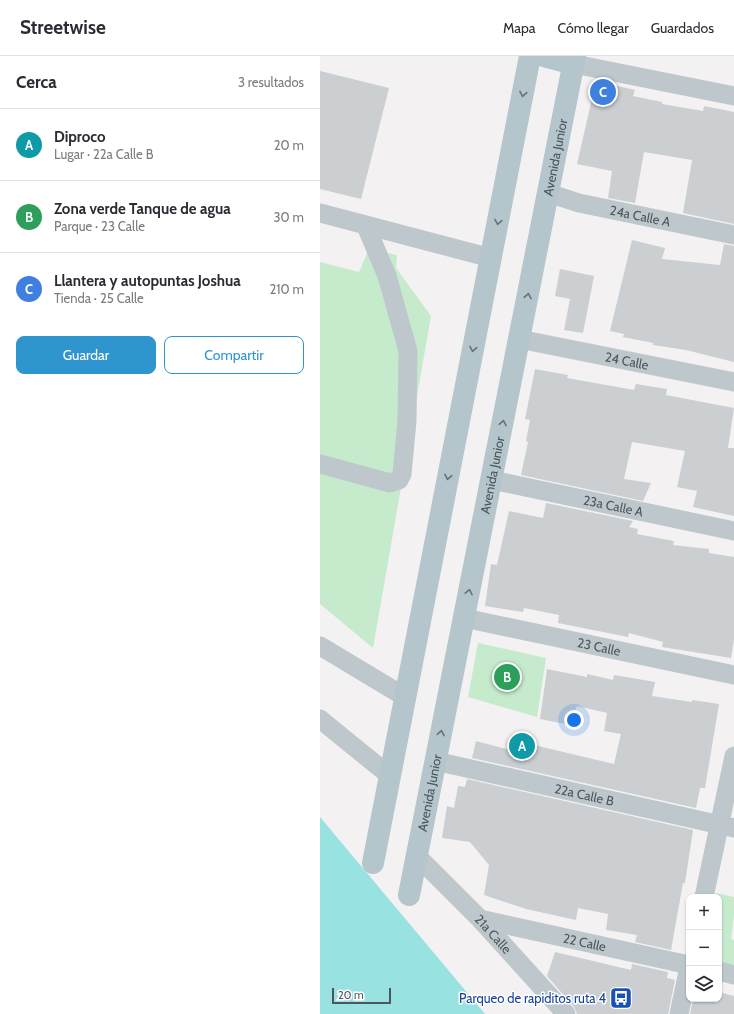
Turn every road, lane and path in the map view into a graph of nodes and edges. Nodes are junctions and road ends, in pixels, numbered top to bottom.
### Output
1 (530, 56) edge
2 (544, 56) edge
3 (574, 60) edge
4 (734, 96) edge
5 (548, 193) junction
6 (320, 213) edge
7 (366, 226) junction
8 (734, 235) edge
9 (491, 258) junction
10 (519, 339) junction
11 (734, 382) edge
12 (320, 464) edge
13 (492, 480) junction
14 (734, 531) edge
15 (464, 618) junction
16 (320, 646) edge
17 (734, 675) edge
18 (405, 697) junction
19 (320, 719) edge
20 (734, 756) edge
21 (436, 761) junction
22 (390, 776) junction
23 (727, 826) edge
24 (417, 856) junction
25 (373, 863) dead end
26 (705, 894) edge
27 (409, 895) dead end
28 (480, 919) junction
29 (686, 965) edge
30 (722, 972) edge
31 (734, 975) edge
32 (686, 980) edge
33 (566, 1014) edge
34 (679, 1014) edge

1 -> 9 main road
2 - 3 main road
3 - 4 street
3 - 5 main road, Avenida Junior
5 - 8 street, 24a Calle A
10 -> 5 main road, Avenida Junior
6 - 7 street
7 - 9 street
7 - 12 street
9 -> 18 main road
10 - 11 street, 24 Calle
13 -> 10 main road, Avenida Junior
13 - 14 street, 23a Calle A
15 -> 13 main road, Avenida Junior
15 - 17 street, 23 Calle
21 -> 15 main road, Avenida Junior
16 - 18 street
18 - 22 main road
19 - 22 street
20 - 23 street
21 - 23 street, 22a Calle B
21 - 24 main road, Avenida Junior
22 - 25 main road
23 - 26 street
24 - 27 main road, Avenida Junior
24 - 28 street, 21a Calle
28 - 29 street, 22 Calle
28 - 33 street, 21a Calle
30 - 31 street
32 - 34 street

